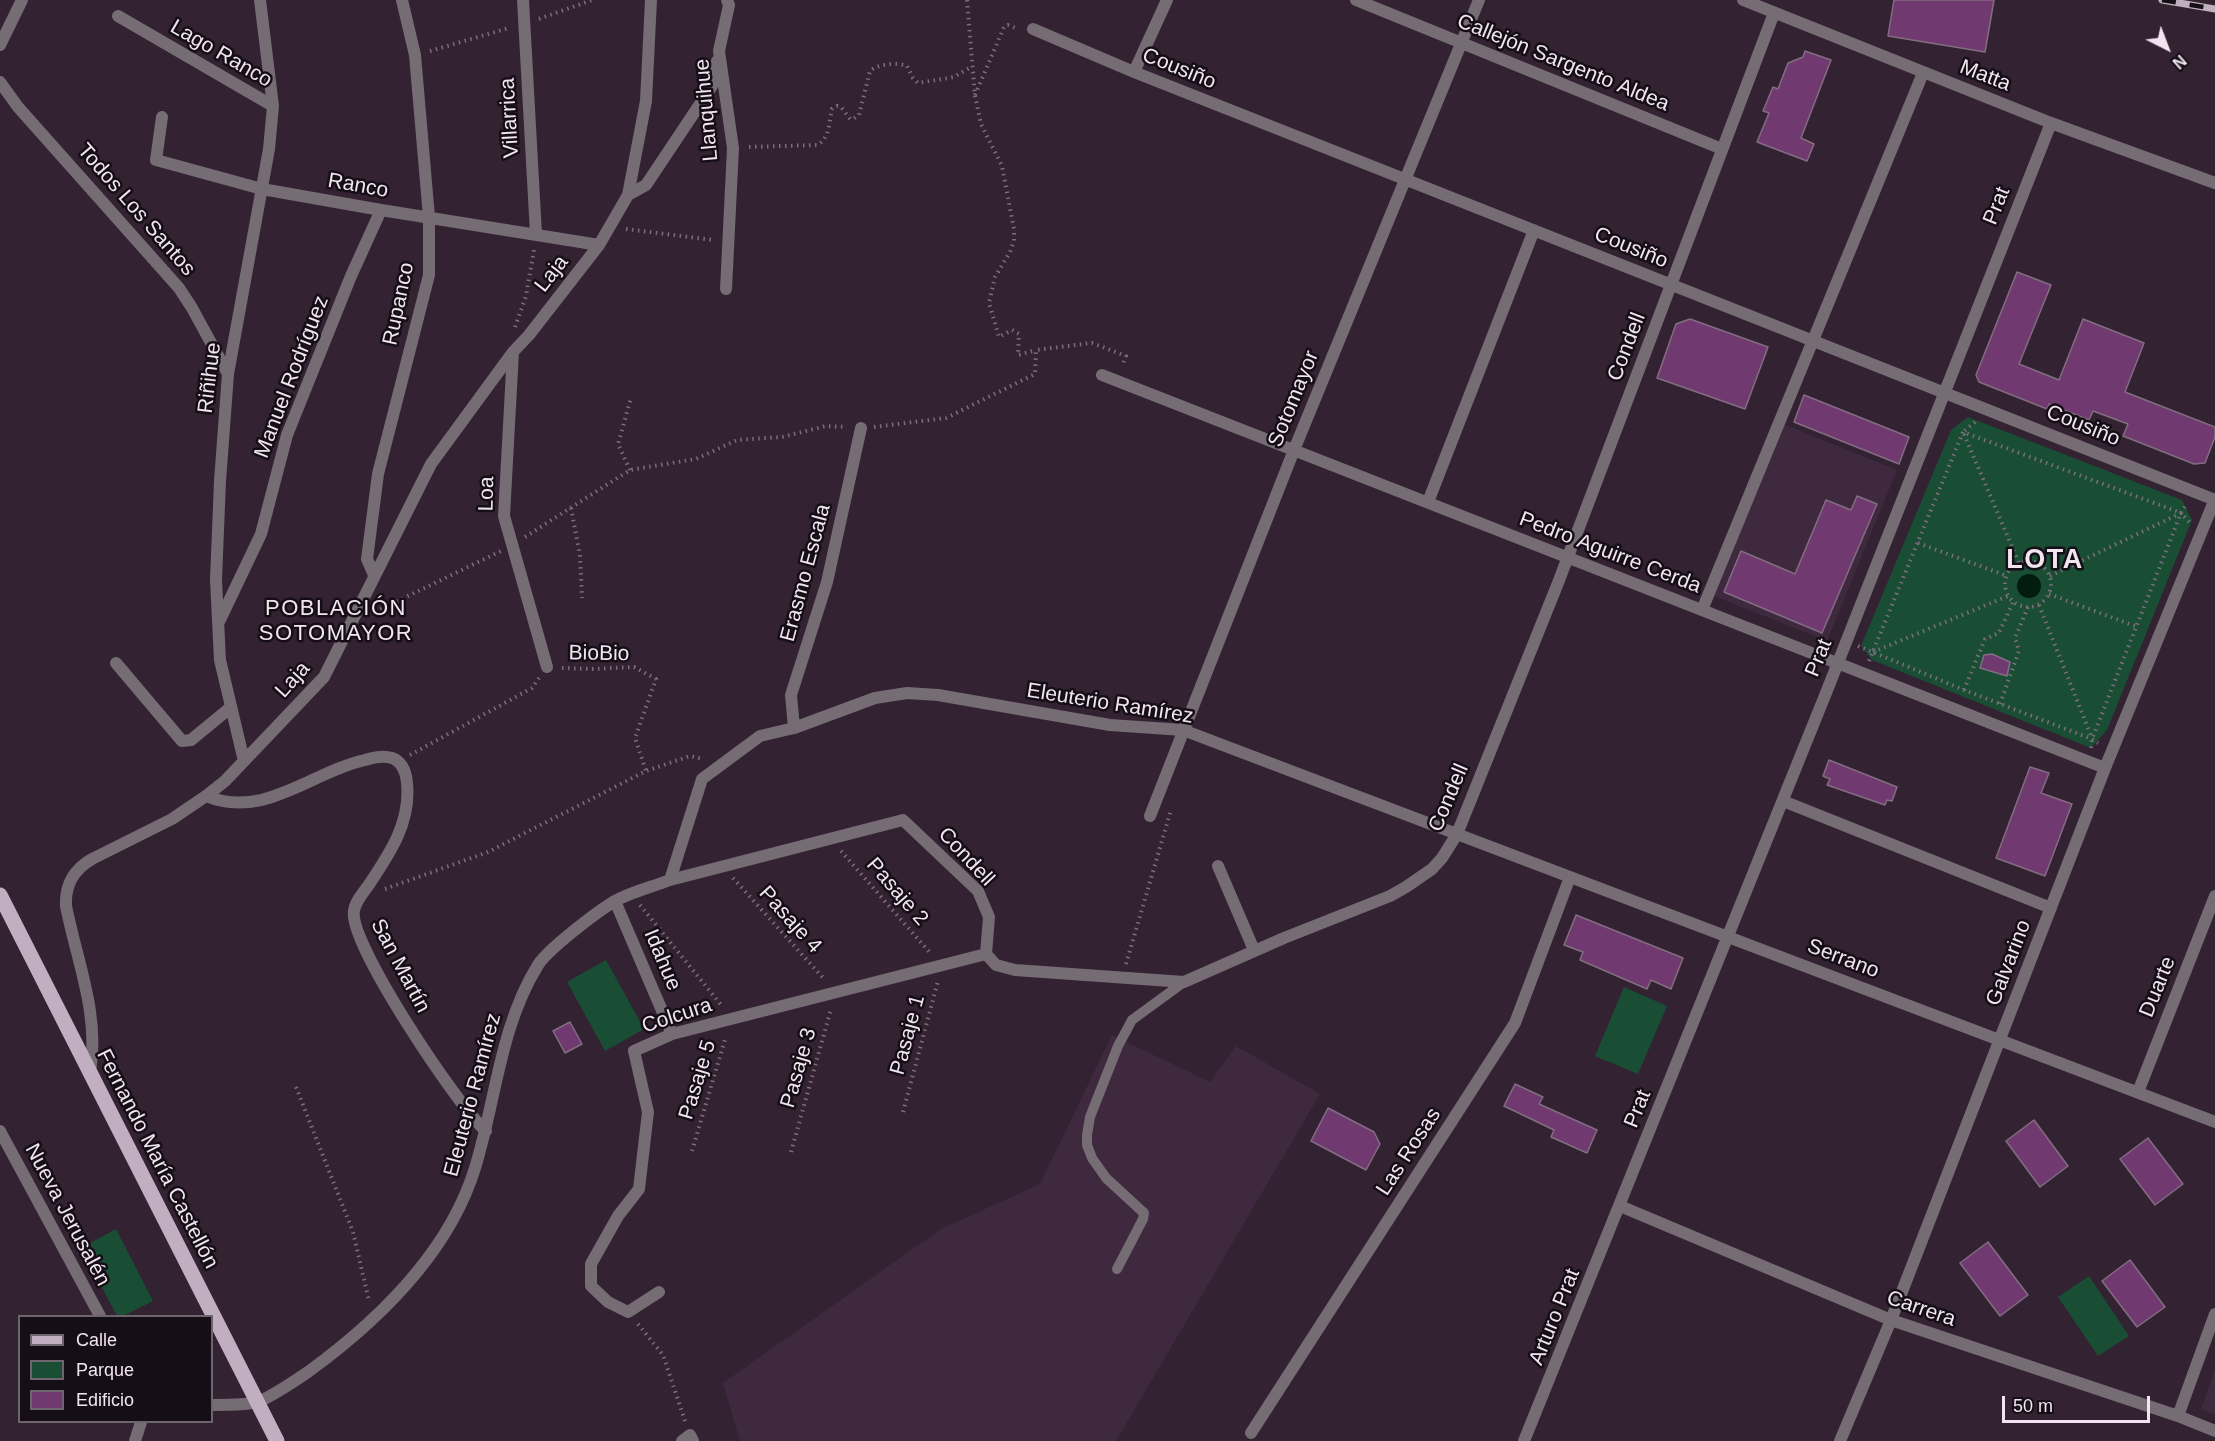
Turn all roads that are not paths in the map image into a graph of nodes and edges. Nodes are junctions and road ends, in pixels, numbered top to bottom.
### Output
1 (22, 0) edge
2 (260, 0) edge
3 (402, 0) edge
4 (523, 0) edge
5 (651, 0) edge
6 (727, 0) edge
7 (1167, 0) edge
8 (1356, 0) edge
9 (1479, 0) edge
10 (1743, 0) edge
11 (1774, 13) junction
12 (118, 16) dead end
13 (1033, 29) road end
14 (1461, 43) junction
15 (0, 45) edge
16 (719, 51) junction
17 (1134, 72) junction
18 (1923, 73) junction
19 (0, 82) edge
20 (273, 106) junction
21 (162, 117) dead end
22 (2051, 123) junction
23 (1722, 149) junction
24 (1405, 179) junction
25 (2215, 183) edge
26 (262, 189) junction
27 (628, 195) junction
28 (381, 210) junction
29 (429, 217) junction
30 (1534, 230) junction
31 (536, 234) junction
32 (599, 245) junction
33 (1671, 284) junction
34 (726, 289) dead end
35 (1813, 340) junction
36 (513, 352) junction
37 (228, 374) junction
38 (1102, 375) dead end
39 (1944, 393) junction
40 (861, 428) road end
41 (1294, 450) junction
42 (2215, 499) edge
43 (1428, 502) junction
44 (1568, 557) junction
45 (374, 575) junction
46 (1702, 610) junction
47 (217, 626) junction
48 (116, 663) dead end
49 (1838, 663) junction
50 (547, 667) road end
51 (230, 708) junction
52 (794, 728) junction
53 (1183, 730) junction
54 (244, 761) junction
55 (2105, 768) junction
56 (206, 796) junction
57 (1783, 801) junction
58 (1150, 816) dead end
59 (1457, 834) junction
60 (1218, 866) dead end
61 (1570, 877) junction
62 (670, 880) junction
63 (0, 895) edge
64 (2215, 896) edge
65 (615, 901) junction
66 (2051, 908) junction
67 (1728, 937) junction
68 (1254, 950) junction
69 (986, 954) junction
70 (1184, 982) junction
71 (672, 1034) junction
72 (2000, 1040) junction
73 (90, 1072) junction
74 (2138, 1092) junction
75 (2215, 1122) edge
76 (0, 1131) edge
77 (486, 1131) junction
78 (1620, 1206) junction
79 (1117, 1269) dead end
80 (659, 1292) dead end
81 (2215, 1314) edge
82 (99, 1315) edge
83 (213, 1315) edge
84 (213, 1315) edge
85 (1891, 1320) junction
86 (257, 1402) junction
87 (213, 1405) edge
88 (2178, 1416) junction
89 (141, 1423) edge
90 (2215, 1431) edge
91 (1251, 1433) dead end
92 (135, 1441) edge
93 (277, 1441) edge
94 (1524, 1441) edge
95 (1840, 1441) edge

1 - 15 street
2 - 20 street, Riñihue
3 - 29 street, Rupanco
4 - 31 street, Villarrica
5 - 27 street
6 - 16 street, Llanquihue
7 - 17 street
8 - 14 street, Callejón Sargento Aldea
9 - 14 street, Sotomayor
10 - 11 street, Matta
11 - 18 street, Matta
11 - 23 street, Condell
12 - 20 street, Lago Ranco
13 - 17 street, Cousiño
14 - 23 street, Callejón Sargento Aldea
14 - 24 street, Sotomayor
16 - 27 street
16 - 34 street, Llanquihue
17 - 24 street, Cousiño
18 - 22 street, Matta
18 - 35 street
19 - 37 street, Todos Los Santos
20 - 26 street, Riñihue
21 - 26 street, Ranco
22 - 25 street, Matta
22 - 39 street, Prat
23 - 33 street, Condell
24 - 30 street, Cousiño
24 - 41 street, Sotomayor
26 - 28 street, Ranco
26 - 37 street, Riñihue
27 - 32 street, Laja
28 - 29 street, Ranco
28 - 47 street, Manuel Rodríguez
29 - 31 street, Ranco
29 - 45 street, Rupanco
30 - 33 street, Cousiño
30 - 43 street
31 - 32 street, Ranco
32 - 36 street, Laja
33 - 35 street, Cousiño
33 - 44 street, Condell
35 - 39 street, Cousiño
35 - 46 street
36 - 45 street, Laja
36 - 50 street, Loa
37 - 47 street, Riñihue
38 - 41 street, Pedro Aguirre Cerda
39 - 42 street, Cousiño
39 - 49 street, Prat
40 - 52 street, Erasmo Escala
41 - 43 street, Pedro Aguirre Cerda
41 - 53 street, Sotomayor
42 - 55 street, Galvarino
43 - 44 street, Pedro Aguirre Cerda
44 - 46 street, Pedro Aguirre Cerda
44 - 59 street, Condell
45 - 54 street, Laja
46 - 49 street, Pedro Aguirre Cerda
47 - 51 street, Riñihue
48 - 51 street
49 - 55 street, Pedro Aguirre Cerda
49 - 57 street, Prat
51 - 54 street, Riñihue
52 - 53 street, Eleuterio Ramírez
52 - 62 street, Eleuterio Ramírez
53 - 58 street, Sotomayor
53 - 59 street, Eleuterio Ramírez
54 - 56 street, Laja
55 - 66 street, Galvarino
56 - 73 street, Laja
56 - 77 street, San Martín
57 - 66 street
57 - 67 street, Prat
59 - 61 street, Serrano
59 - 68 street, Condell
60 - 68 street
61 - 67 street, Serrano
61 - 91 street, Las Rosas
62 - 65 street, Eleuterio Ramírez
62 - 69 street, Condell
63 - 73 main road, Fernando María Castellón
64 - 74 street, Duarte
65 - 71 street, Idahue
65 - 77 street, Eleuterio Ramírez
66 - 72 street, Galvarino
67 - 72 street, Serrano
67 - 78 street, Prat
68 - 70 street, Condell
69 - 70 street, Condell
69 - 71 street, Colcura
70 - 79 lane
71 - 80 street, Colcura
72 - 74 street, Serrano
72 - 85 street, Galvarino
73 - 84 main road, Fernando María Castellón
74 - 75 street, Serrano
76 - 82 street, Nueva Jerusalén
77 - 86 street, Eleuterio Ramírez
78 - 85 street, Carrera
78 - 94 street, Arturo Prat
81 - 88 street
83 - 86 main road, Fernando María Castellón
85 - 88 street, Carrera
85 - 95 street, Galvarino
86 - 87 street
86 - 93 main road, Fernando María Castellón
88 - 90 street, Carrera
89 - 92 street

